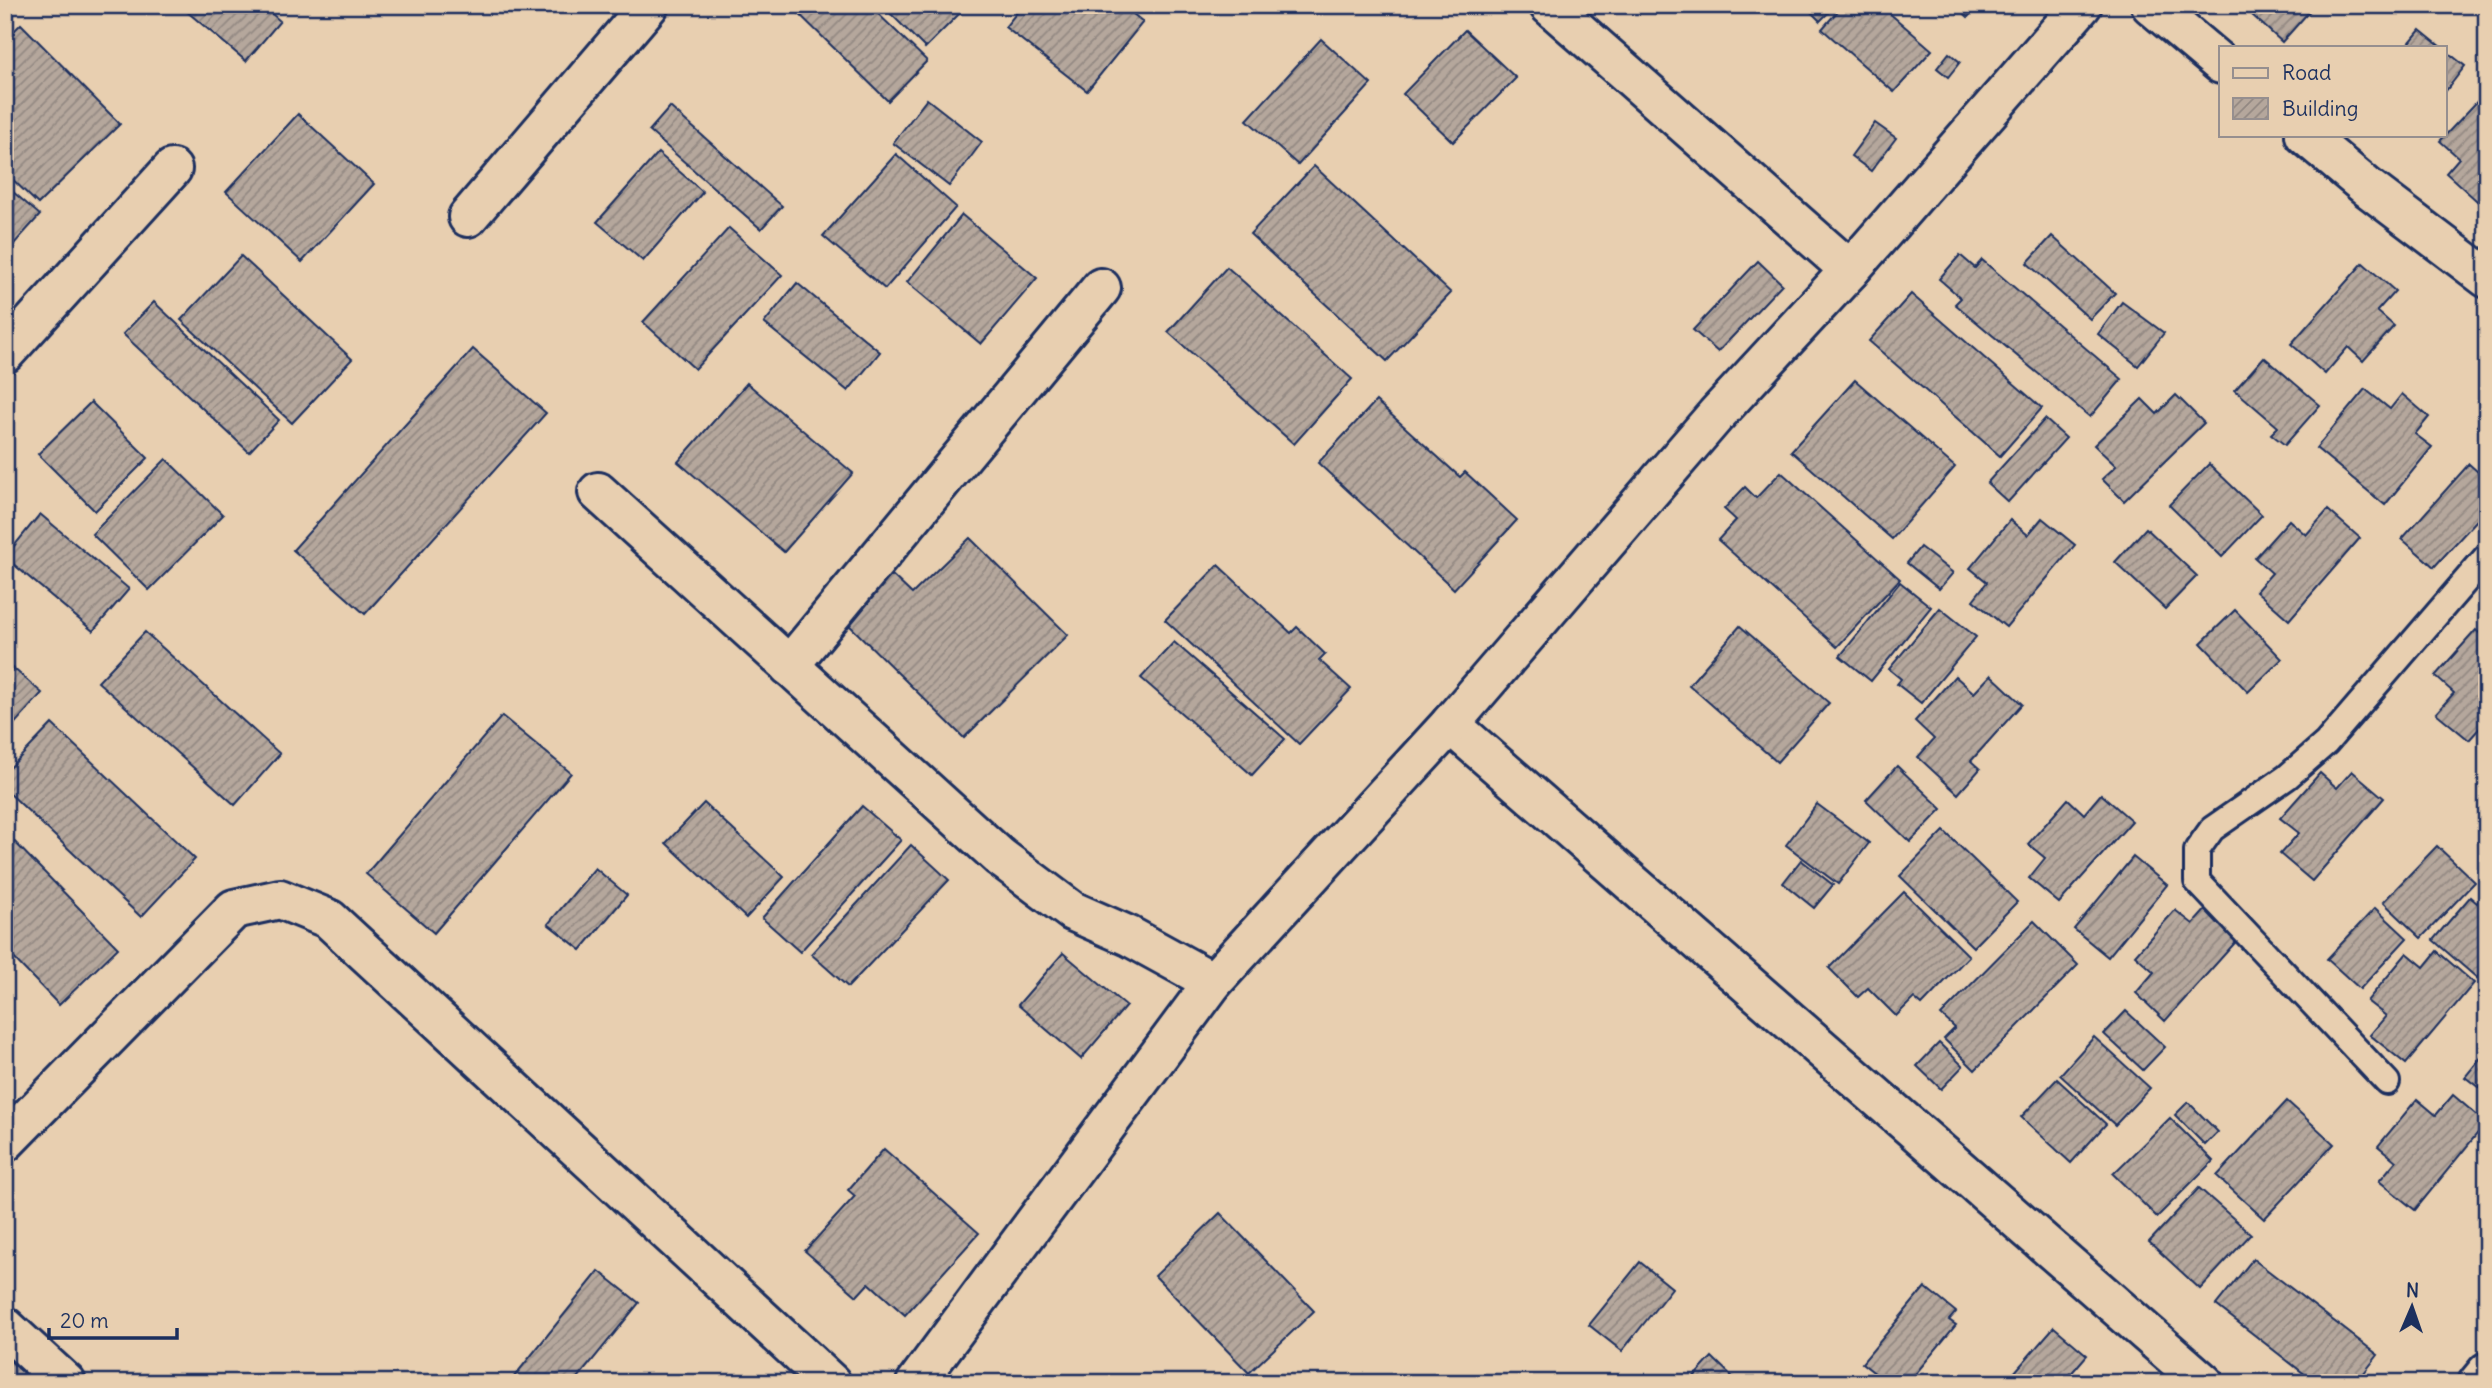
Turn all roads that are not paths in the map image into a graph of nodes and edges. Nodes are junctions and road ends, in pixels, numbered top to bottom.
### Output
1 (649, 5) edge
2 (1549, 5) edge
3 (2082, 5) edge
4 (2151, 5) edge
5 (2219, 62) edge
6 (2306, 136) edge
7 (172, 169) dead end
8 (468, 217) dead end
9 (1850, 270) junction
10 (2487, 278) edge
11 (1101, 288) dead end
12 (5, 353) edge
13 (598, 492) dead end
14 (2487, 556) edge
15 (789, 666) junction
16 (1451, 724) junction
17 (1213, 982) junction
18 (2387, 1082) dead end
19 (5, 1143) edge
20 (5, 1327) edge
21 (2487, 1371) edge
22 (66, 1383) edge
23 (831, 1383) edge
24 (916, 1383) edge
25 (2204, 1383) edge
26 (2477, 1383) edge

1 - 8 street
2 - 9 street
3 - 9 street
4 - 5 street
6 - 10 street
7 - 12 street
9 - 16 street
11 - 15 street
13 - 15 street
14 - 18 lane
15 - 17 street
16 - 17 street
16 - 25 street
17 - 24 street
19 - 23 street
20 - 22 street
21 - 26 street

